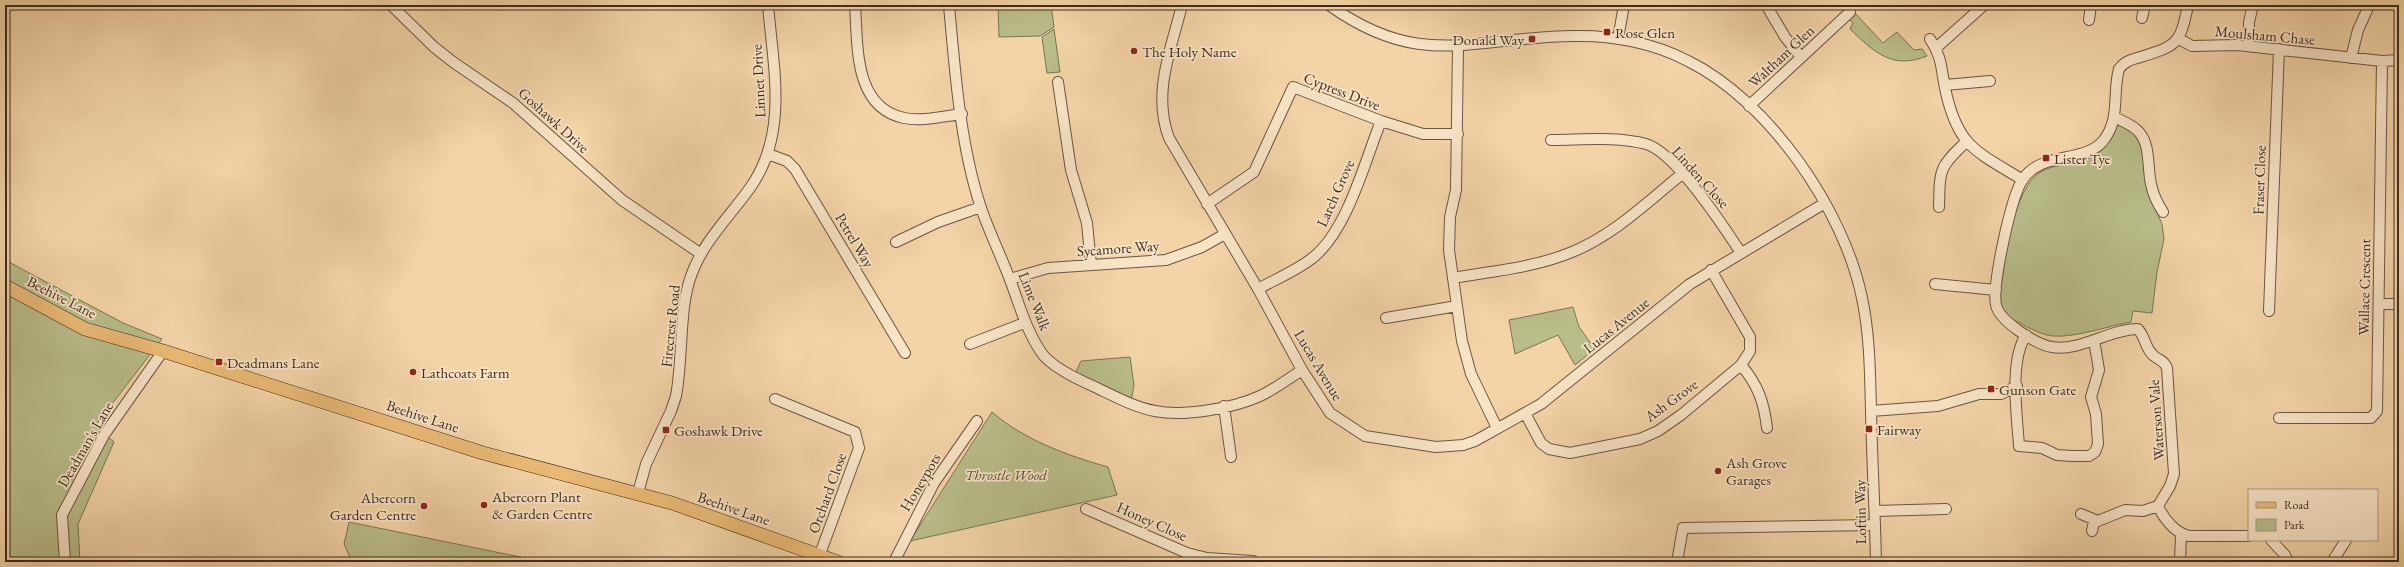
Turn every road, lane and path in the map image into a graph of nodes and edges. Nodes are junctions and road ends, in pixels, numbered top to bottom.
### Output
1 (391, 5) edge
2 (768, 5) edge
3 (855, 5) edge
4 (949, 5) edge
5 (1182, 5) edge
6 (1329, 5) edge
7 (1624, 5) edge
8 (1766, 5) edge
9 (1984, 5) edge
10 (2091, 5) edge
11 (2144, 5) edge
12 (2188, 5) edge
13 (2253, 5) edge
14 (2368, 8) dead end
15 (1850, 12) dead end
16 (2142, 18) dead end
17 (2089, 20) dead end
18 (1618, 39) junction
19 (1930, 39) dead end
20 (2179, 39) junction
21 (2248, 46) junction
22 (1458, 47) junction
23 (1936, 48) junction
24 (2279, 49) junction
25 (1801, 57) junction
26 (2351, 58) junction
27 (2399, 60) edge
28 (2382, 62) junction
29 (1990, 81) dead end
30 (1058, 82) dead end
31 (1945, 85) junction
32 (1749, 106) junction
33 (962, 114) junction
34 (2114, 117) junction
35 (1380, 121) junction
36 (1458, 134) junction
37 (1551, 140) dead end
38 (1966, 142) junction
39 (768, 154) junction
40 (1682, 174) junction
41 (2023, 180) junction
42 (1825, 203) junction
43 (1207, 204) junction
44 (981, 207) junction
45 (1939, 207) dead end
46 (2163, 212) dead end
47 (1225, 234) junction
48 (896, 242) dead end
49 (1741, 253) junction
50 (701, 254) junction
51 (1091, 265) junction
52 (1711, 270) junction
53 (1453, 278) junction
54 (1010, 279) junction
55 (1935, 284) dead end
56 (5, 286) edge
57 (1258, 288) junction
58 (1996, 290) junction
59 (2379, 304) junction
60 (2399, 304) edge
61 (1457, 306) junction
62 (2269, 311) dead end
63 (1386, 318) dead end
64 (1024, 323) junction
65 (2026, 335) junction
66 (2094, 340) junction
67 (970, 344) dead end
68 (163, 351) junction
69 (905, 353) dead end
70 (1740, 365) junction
71 (1302, 370) junction
72 (2017, 386) junction
73 (2001, 394) junction
74 (775, 399) dead end
75 (1224, 406) junction
76 (2017, 408) junction
77 (1871, 411) junction
78 (1525, 413) junction
79 (2279, 418) dead end
80 (977, 422) dead end
81 (1498, 428) junction
82 (1767, 428) dead end
83 (1231, 457) dead end
84 (638, 493) junction
85 (2158, 506) junction
86 (1086, 509) dead end
87 (1946, 509) dead end
88 (1875, 511) junction
89 (2081, 514) dead end
90 (1875, 525) junction
91 (2181, 534) junction
92 (2248, 536) edge
93 (2272, 541) edge
94 (2345, 541) edge
95 (820, 554) junction
96 (1204, 560) edge
97 (1253, 561) dead end
98 (65, 562) edge
99 (838, 562) edge
100 (894, 562) edge
101 (1677, 562) edge
102 (1876, 562) edge
103 (2180, 562) edge
104 (2288, 562) edge
105 (2332, 562) edge

1 - 50 street, Goshawk Drive
2 - 39 street, Linnet Drive
3 - 33 street
4 - 33 street, Lime Walk
5 - 43 street, Lucas Avenue
6 - 22 street, Loftin Way
7 - 18 street
8 - 25 street
9 - 23 street
10 - 17 street
11 - 16 street
12 - 20 street
13 - 21 street
14 - 26 street
15 - 25 street, Waltham Glen
18 - 22 street, Loftin Way
18 - 32 street, Loftin Way
19 - 23 street
20 - 21 street, Moulsham Chase
20 - 34 street, Waterson Vale
21 - 24 street, Moulsham Chase
22 - 36 street
23 - 31 street
24 - 26 street, Moulsham Chase
24 - 62 street, Fraser Close
25 - 32 street, Waltham Glen
26 - 28 street, Moulsham Chase
27 - 28 street, Moulsham Chase
28 - 59 street, Wallace Crescent
29 - 31 street
30 - 51 street
31 - 38 street
32 - 42 street, Loftin Way
33 - 44 street, Lime Walk
34 - 41 street, Waterson Vale
34 - 46 street
35 - 36 street, Cypress Drive
35 - 43 street, Cypress Drive
35 - 57 street, Larch Grove
36 - 53 street
37 - 40 street, Linden Close
38 - 41 street
38 - 45 street
39 - 50 street, Firecrest Road
39 - 69 street, Petrel Way
40 - 49 street, Linden Close
40 - 53 street
41 - 58 street, Waterson Vale
42 - 49 street, Lucas Avenue
42 - 77 street, Loftin Way
43 - 47 street, Lucas Avenue
44 - 48 street
44 - 54 street, Lime Walk
47 - 51 street, Sycamore Way
47 - 57 street, Lucas Avenue
49 - 52 street, Lucas Avenue
50 - 84 street, Firecrest Road
51 - 54 street, Sycamore Way
52 - 70 street, Ash Grove
52 - 78 street, Lucas Avenue
53 - 61 street
54 - 64 street, Lime Walk
55 - 58 street
56 - 68 main road, Beehive Lane
57 - 71 street, Lucas Avenue
58 - 65 street, Waterson Vale
59 - 60 street
59 - 79 street, Wallace Crescent
61 - 63 street
61 - 81 street
64 - 67 street
64 - 75 street, Lime Walk
65 - 66 street, Waterson Vale
65 - 72 street
66 - 76 street
66 - 85 street, Waterson Vale
68 - 84 main road, Beehive Lane
68 - 98 street, Deadman's Lane
70 - 78 street, Ash Grove
70 - 82 street
71 - 75 street, Lime Walk
71 - 81 street, Lucas Avenue
72 - 73 street
72 - 76 street
73 - 76 street
73 - 77 street
74 - 95 street, Orchard Close
75 - 83 street
77 - 88 street, Loftin Way
78 - 81 street, Lucas Avenue
80 - 100 street, Honeypots
84 - 95 main road, Beehive Lane
85 - 89 street
85 - 91 street
86 - 96 street, Honey Close
87 - 88 street
88 - 90 street, Loftin Way
90 - 101 street
90 - 102 street, Loftin Way
91 - 92 street
91 - 103 street
93 - 104 street
94 - 105 street
95 - 99 main road, Beehive Lane
96 - 97 street, Honey Close

